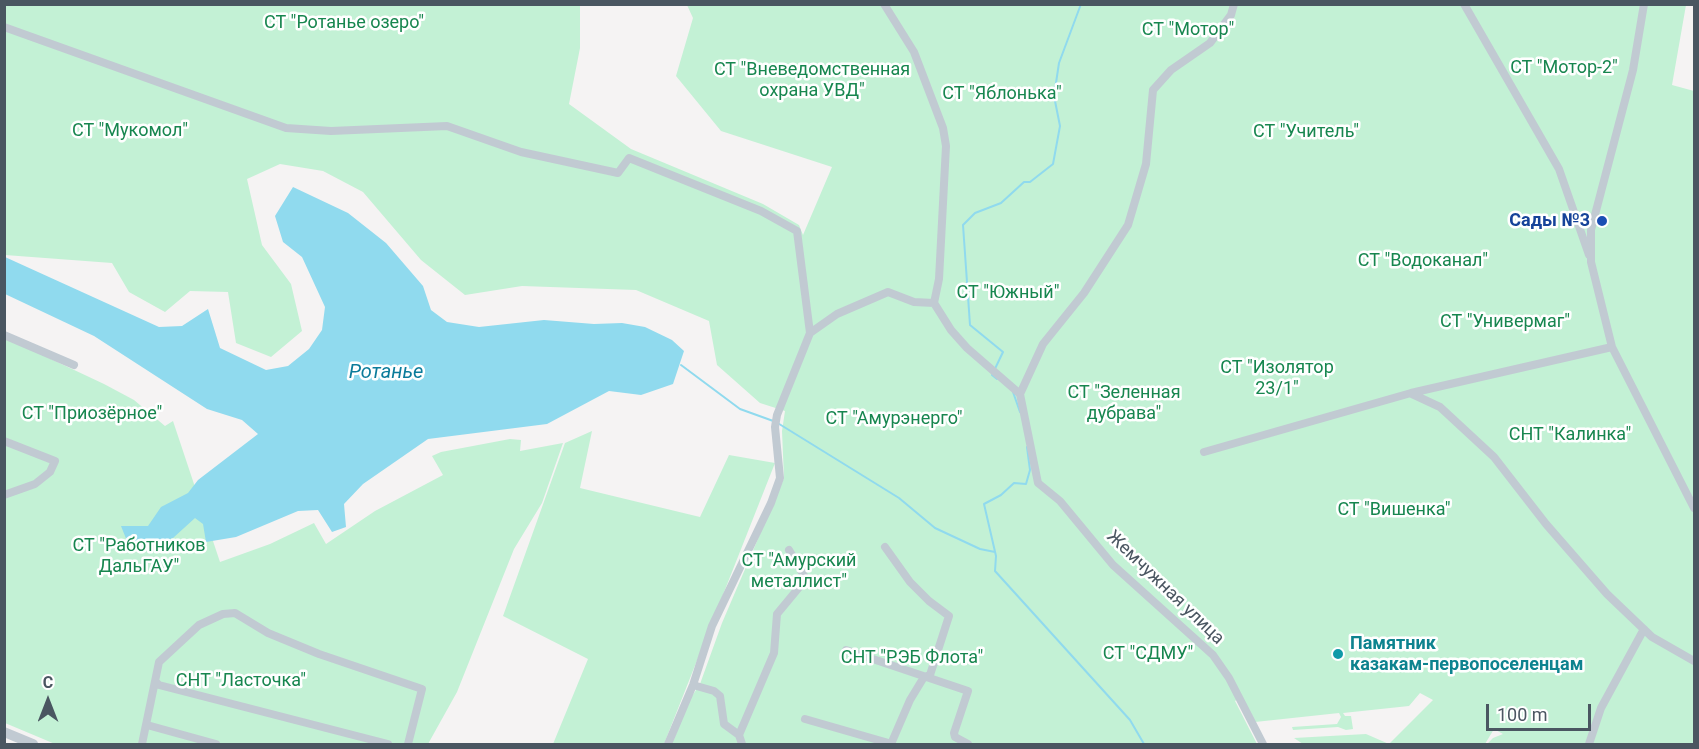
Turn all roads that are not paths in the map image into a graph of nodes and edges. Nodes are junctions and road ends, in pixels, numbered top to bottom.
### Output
1 (884, 4) edge
2 (1234, 4) edge
3 (1464, 4) edge
4 (1644, 4) edge
5 (4, 27) edge
6 (1591, 262) junction
7 (934, 303) junction
8 (810, 333) junction
9 (4, 334) edge
10 (1612, 347) junction
11 (74, 365) dead end
12 (1411, 393) junction
13 (1020, 394) junction
14 (4, 441) edge
15 (1204, 452) dead end
16 (4, 495) edge
17 (1695, 508) edge
18 (885, 547) dead end
19 (789, 550) dead end
20 (1644, 629) junction
21 (846, 650) dead end
22 (1695, 661) edge
23 (924, 677) junction
24 (156, 682) junction
25 (693, 685) junction
26 (804, 719) dead end
27 (147, 725) junction
28 (4, 732) edge
29 (739, 735) junction
30 (33, 744) edge
31 (142, 744) edge
32 (216, 744) edge
33 (388, 744) edge
34 (408, 744) edge
35 (668, 744) edge
36 (742, 744) edge
37 (891, 744) edge
38 (968, 744) edge
39 (1263, 744) edge
40 (1589, 744) edge

1 - 7 street
2 - 13 street
3 - 6 street
4 - 6 street
5 - 8 street
6 - 10 street
7 - 8 street
7 - 13 street
8 - 25 street
9 - 11 street
10 - 12 street
10 - 17 street
12 - 15 street
12 - 20 street
13 - 39 street, Жемчужная улица
14 - 16 street
18 - 23 street
19 - 29 street
20 - 22 street
20 - 40 street
21 - 23 street
23 - 37 street
23 - 38 street
24 - 27 street
24 - 33 street
24 - 34 street
25 - 29 street
25 - 35 street
26 - 37 street
27 - 31 street
27 - 32 street
28 - 30 street
29 - 36 street

